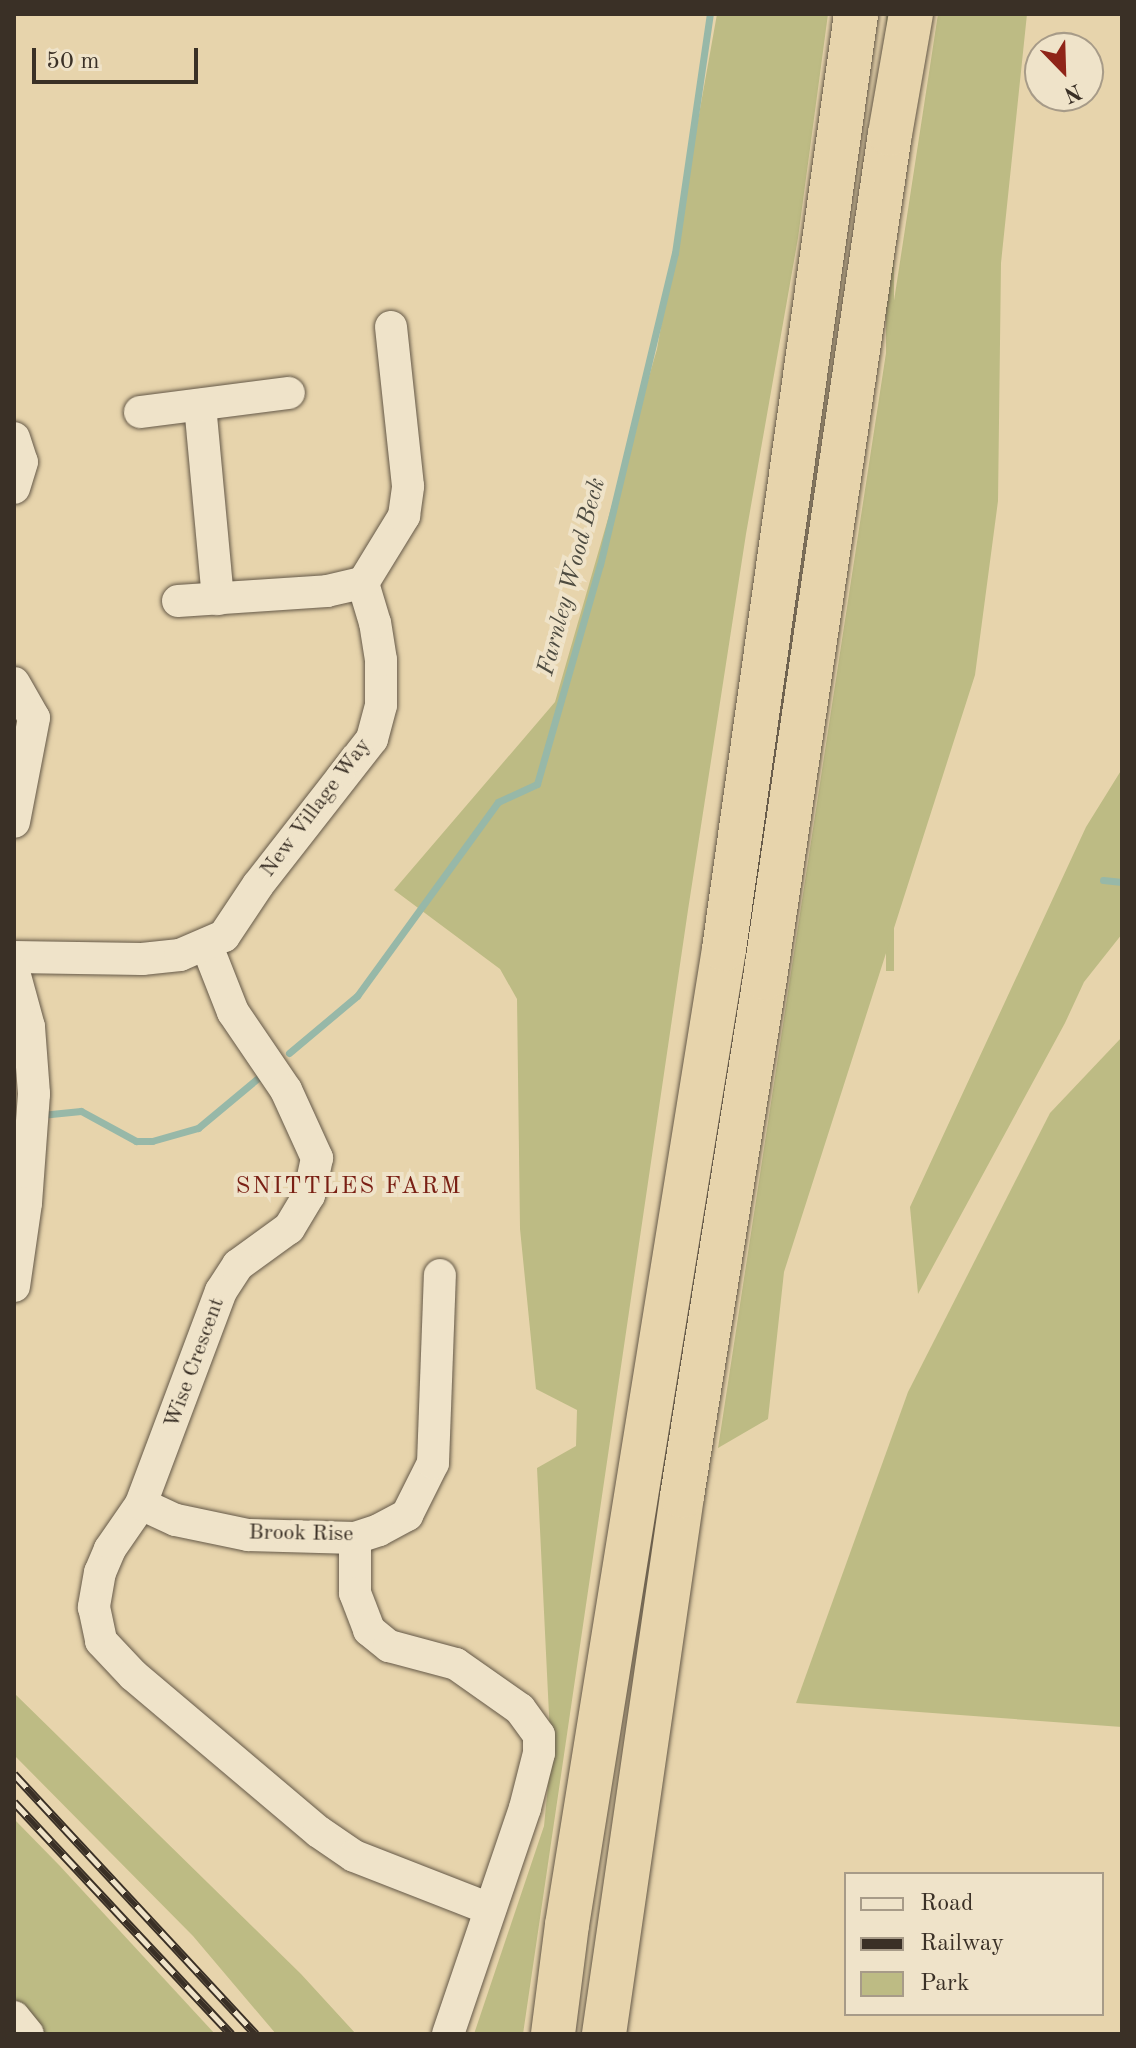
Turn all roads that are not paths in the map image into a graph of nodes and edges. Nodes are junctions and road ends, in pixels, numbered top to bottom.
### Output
1 (856, 14) edge
2 (911, 14) edge
3 (391, 327) dead end
4 (289, 393) dead end
5 (200, 405) junction
6 (140, 412) dead end
7 (14, 438) edge
8 (14, 488) edge
9 (363, 583) junction
10 (218, 599) junction
11 (178, 601) dead end
12 (14, 683) edge
13 (14, 822) edge
14 (207, 946) junction
15 (14, 957) edge
16 (14, 972) edge
17 (440, 1275) dead end
18 (14, 1286) edge
19 (141, 1504) junction
20 (355, 1538) junction
21 (490, 1909) junction
22 (14, 2017) edge
23 (28, 2034) edge
24 (448, 2034) edge
25 (553, 2034) edge
26 (604, 2034) edge

1 - 25 highway
2 - 26 highway
3 - 9 street
4 - 5 street
5 - 6 street
5 - 10 street
7 - 8 street
9 - 10 street
9 - 14 street, New Village Way
10 - 11 street
12 - 13 street
14 - 15 street, New Village Way
14 - 19 street, Wise Crescent
16 - 18 street
17 - 20 street, Brook Rise
19 - 20 street, Brook Rise
19 - 21 street, Wise Crescent
20 - 21 street
21 - 24 street
22 - 23 street

